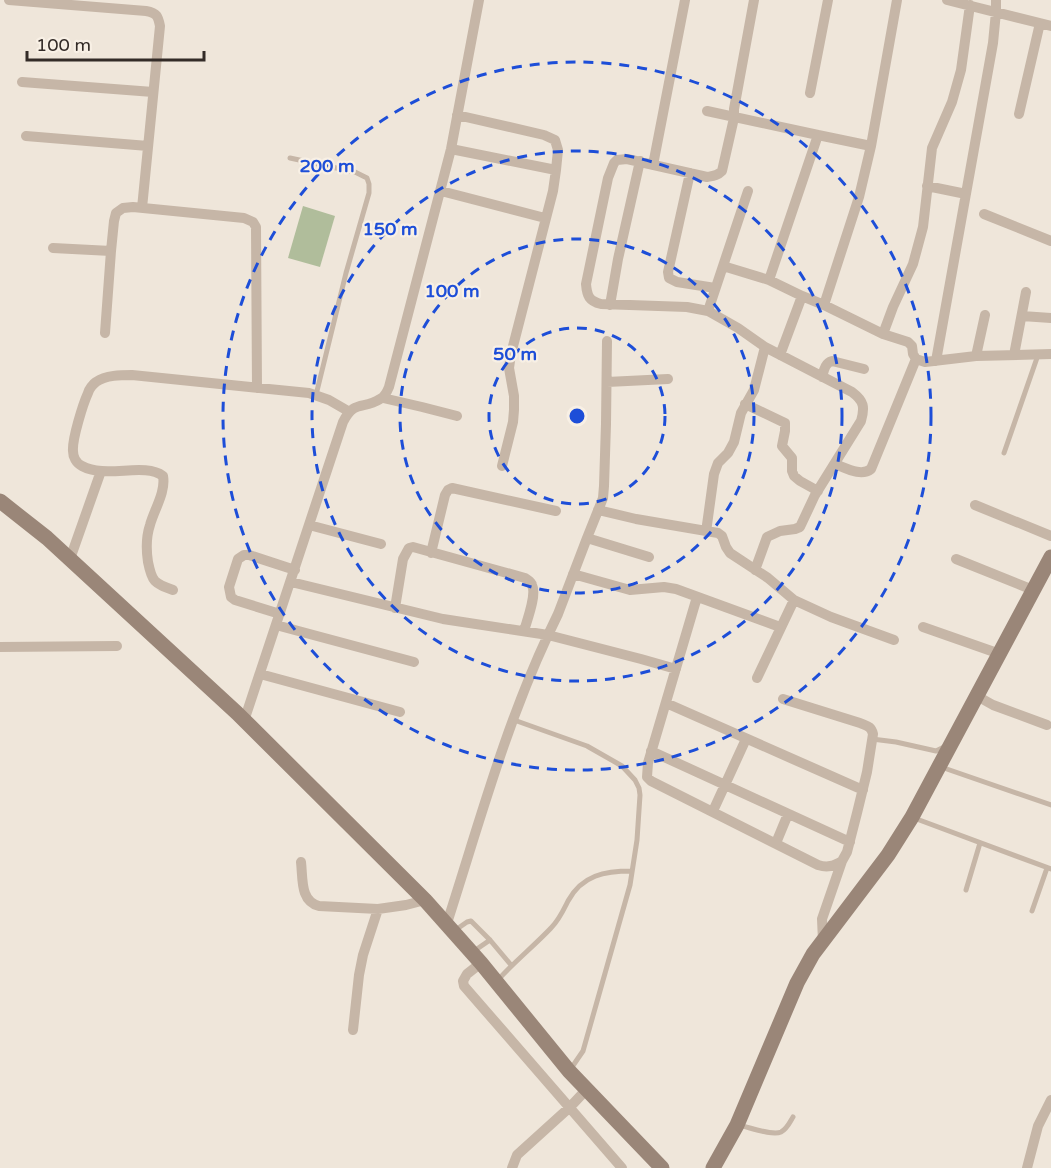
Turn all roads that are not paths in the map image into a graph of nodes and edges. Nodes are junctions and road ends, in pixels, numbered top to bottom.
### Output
1 (9, 0) edge
2 (479, 0) edge
3 (685, 0) edge
4 (754, 0) edge
5 (828, 0) edge
6 (897, 0) edge
7 (946, 0) edge
8 (996, 0) edge
9 (970, 5) junction
10 (996, 12) junction
11 (1040, 23) junction
12 (1051, 26) edge
13 (22, 82) dead end
14 (153, 92) junction
15 (810, 93) dead end
16 (707, 111) dead end
17 (1019, 114) dead end
18 (457, 115) junction
19 (734, 118) junction
20 (818, 135) junction
21 (26, 136) dead end
22 (148, 146) junction
23 (871, 146) junction
24 (450, 149) junction
25 (290, 158) dead end
26 (640, 162) junction
27 (653, 165) junction
28 (556, 170) junction
29 (690, 173) junction
30 (927, 186) junction
31 (441, 191) junction
32 (748, 191) dead end
33 (966, 194) junction
34 (142, 208) junction
35 (984, 214) dead end
36 (545, 218) junction
37 (1051, 242) edge
38 (52, 248) dead end
39 (111, 251) junction
40 (723, 266) junction
41 (769, 280) junction
42 (715, 288) junction
43 (1026, 292) dead end
44 (802, 296) junction
45 (610, 305) junction
46 (824, 305) junction
47 (708, 311) junction
48 (985, 315) dead end
49 (1022, 316) junction
50 (1051, 318) edge
51 (105, 333) dead end
52 (883, 334) junction
53 (607, 341) dead end
54 (765, 347) junction
55 (1038, 354) junction
56 (1051, 354) edge
57 (780, 355) junction
58 (1014, 355) junction
59 (976, 356) junction
60 (916, 359) junction
61 (936, 361) junction
62 (864, 369) dead end
63 (822, 377) junction
64 (668, 379) dead end
65 (607, 382) junction
66 (257, 388) junction
67 (316, 395) junction
68 (383, 398) junction
69 (745, 404) junction
70 (348, 411) junction
71 (457, 416) dead end
72 (1004, 453) dead end
73 (835, 464) junction
74 (502, 466) dead end
75 (101, 471) junction
76 (818, 491) junction
77 (0, 501) edge
78 (975, 505) dead end
79 (598, 510) junction
80 (556, 512) dead end
81 (309, 525) junction
82 (706, 532) junction
83 (1051, 536) edge
84 (587, 538) junction
85 (381, 544) dead end
86 (431, 552) junction
87 (649, 557) dead end
88 (1051, 557) edge
89 (70, 559) junction
90 (956, 559) dead end
91 (295, 570) junction
92 (755, 570) junction
93 (573, 574) junction
94 (291, 582) junction
95 (173, 590) dead end
96 (1033, 591) junction
97 (697, 597) junction
98 (794, 600) junction
99 (395, 608) junction
100 (280, 614) junction
101 (276, 625) junction
102 (780, 627) junction
103 (923, 627) dead end
104 (524, 631) junction
105 (548, 634) junction
106 (894, 640) dead end
107 (117, 646) dead end
108 (0, 647) edge
109 (1000, 654) junction
110 (414, 662) dead end
111 (676, 669) junction
112 (260, 674) junction
113 (757, 678) dead end
114 (977, 696) junction
115 (783, 699) dead end
116 (666, 703) junction
117 (400, 712) dead end
118 (514, 720) junction
119 (244, 721) junction
120 (1047, 725) dead end
121 (746, 739) junction
122 (872, 740) junction
123 (953, 741) junction
124 (651, 751) junction
125 (939, 766) junction
126 (725, 785) junction
127 (863, 790) junction
128 (1051, 805) edge
129 (713, 811) junction
130 (788, 814) junction
131 (912, 817) junction
132 (850, 842) junction
133 (776, 843) junction
134 (980, 843) junction
135 (842, 861) junction
136 (301, 862) dead end
137 (1049, 868) edge
138 (632, 871) junction
139 (966, 890) dead end
140 (425, 900) junction
141 (378, 909) junction
142 (1032, 911) dead end
143 (450, 927) junction
144 (490, 940) junction
145 (823, 941) junction
146 (476, 958) junction
147 (511, 965) junction
148 (497, 981) junction
149 (353, 1030) dead end
150 (569, 1071) junction
151 (586, 1090) junction
152 (1051, 1100) edge
153 (570, 1107) junction
154 (793, 1117) dead end
155 (737, 1125) junction
156 (514, 1167) edge
157 (622, 1168) edge
158 (662, 1168) edge
159 (713, 1168) edge
160 (1027, 1168) edge

1 - 14 street
2 - 18 street
3 - 27 street
4 - 19 street
5 - 15 street
6 - 23 street
7 - 9 street
8 - 10 street
9 - 10 street
9 - 30 street
10 - 11 street
10 - 33 street
11 - 12 street
11 - 17 street
13 - 14 street
14 - 22 street
16 - 19 street
18 - 24 street
18 - 28 street
19 - 20 street
19 - 29 street
20 - 23 street
20 - 41 street
21 - 22 street
22 - 34 street
23 - 46 street
24 - 28 street
24 - 31 street
25 - 67 lane
26 - 27 street
26 - 45 street
26 - 45 street
27 - 29 street
28 - 36 street
29 - 42 street
30 - 33 street
30 - 52 street
31 - 36 street
31 - 68 street
32 - 40 street
33 - 61 street
34 - 39 street
34 - 66 street
35 - 37 street
36 - 74 street
38 - 39 street
39 - 51 street
40 - 41 street
40 - 42 street
41 - 44 street
42 - 47 street
43 - 49 street
44 - 46 street
44 - 57 street
45 - 47 street
46 - 52 street
47 - 54 street
48 - 59 street
49 - 50 street
49 - 58 street
52 - 60 street
53 - 65 street
54 - 57 street
54 - 69 street
55 - 56 street
55 - 58 street
55 - 72 lane
57 - 63 street
58 - 59 street
59 - 61 street
60 - 61 street
60 - 73 street
62 - 63 street
63 - 73 street
64 - 65 street
65 - 79 street
66 - 67 street
66 - 75 street
67 - 70 street
68 - 70 street
68 - 71 street
69 - 76 street
69 - 82 street
70 - 81 street
73 - 76 street
75 - 89 street
75 - 95 street
76 - 92 street
77 - 89 main road
78 - 83 street
79 - 82 street
79 - 84 street
80 - 86 street
81 - 85 street
81 - 91 street
82 - 92 street
84 - 87 street
84 - 93 street
86 - 99 street
86 - 104 street
88 - 96 main road
89 - 119 main road
90 - 96 street
91 - 94 street
91 - 100 street
92 - 98 street
93 - 97 street
93 - 105 street
94 - 99 street
94 - 100 street
96 - 109 main road
97 - 102 street
97 - 111 street
98 - 102 street
98 - 106 street
99 - 104 street
100 - 101 street
101 - 110 street
101 - 112 street
102 - 113 street
103 - 109 street
104 - 105 street
105 - 111 street
105 - 118 street
107 - 108 street
109 - 114 main road
111 - 116 street
112 - 117 street
112 - 119 street
114 - 120 street
114 - 123 main road
115 - 122 street
116 - 121 street
116 - 124 street
118 - 138 lane
118 - 143 street
119 - 140 main road
121 - 126 street
121 - 127 street
122 - 123 lane
122 - 127 street
123 - 125 main road
124 - 126 street
124 - 129 street
125 - 128 lane
125 - 131 main road
126 - 129 street
126 - 130 street
127 - 132 street
129 - 133 street
130 - 132 street
130 - 133 street
131 - 134 lane
131 - 145 main road
132 - 135 street
133 - 135 street
134 - 137 lane
134 - 139 lane
135 - 145 street
136 - 141 street
137 - 142 lane
138 - 147 lane
138 - 150 lane
140 - 141 street
140 - 143 main road
141 - 149 street
143 - 144 lane
143 - 146 main road
144 - 146 lane
144 - 147 lane
145 - 155 main road
146 - 148 main road
146 - 153 street
147 - 148 lane
148 - 150 main road
150 - 151 main road
151 - 153 street
151 - 158 main road
152 - 160 street
153 - 156 street
153 - 157 street
154 - 155 lane
155 - 159 main road

